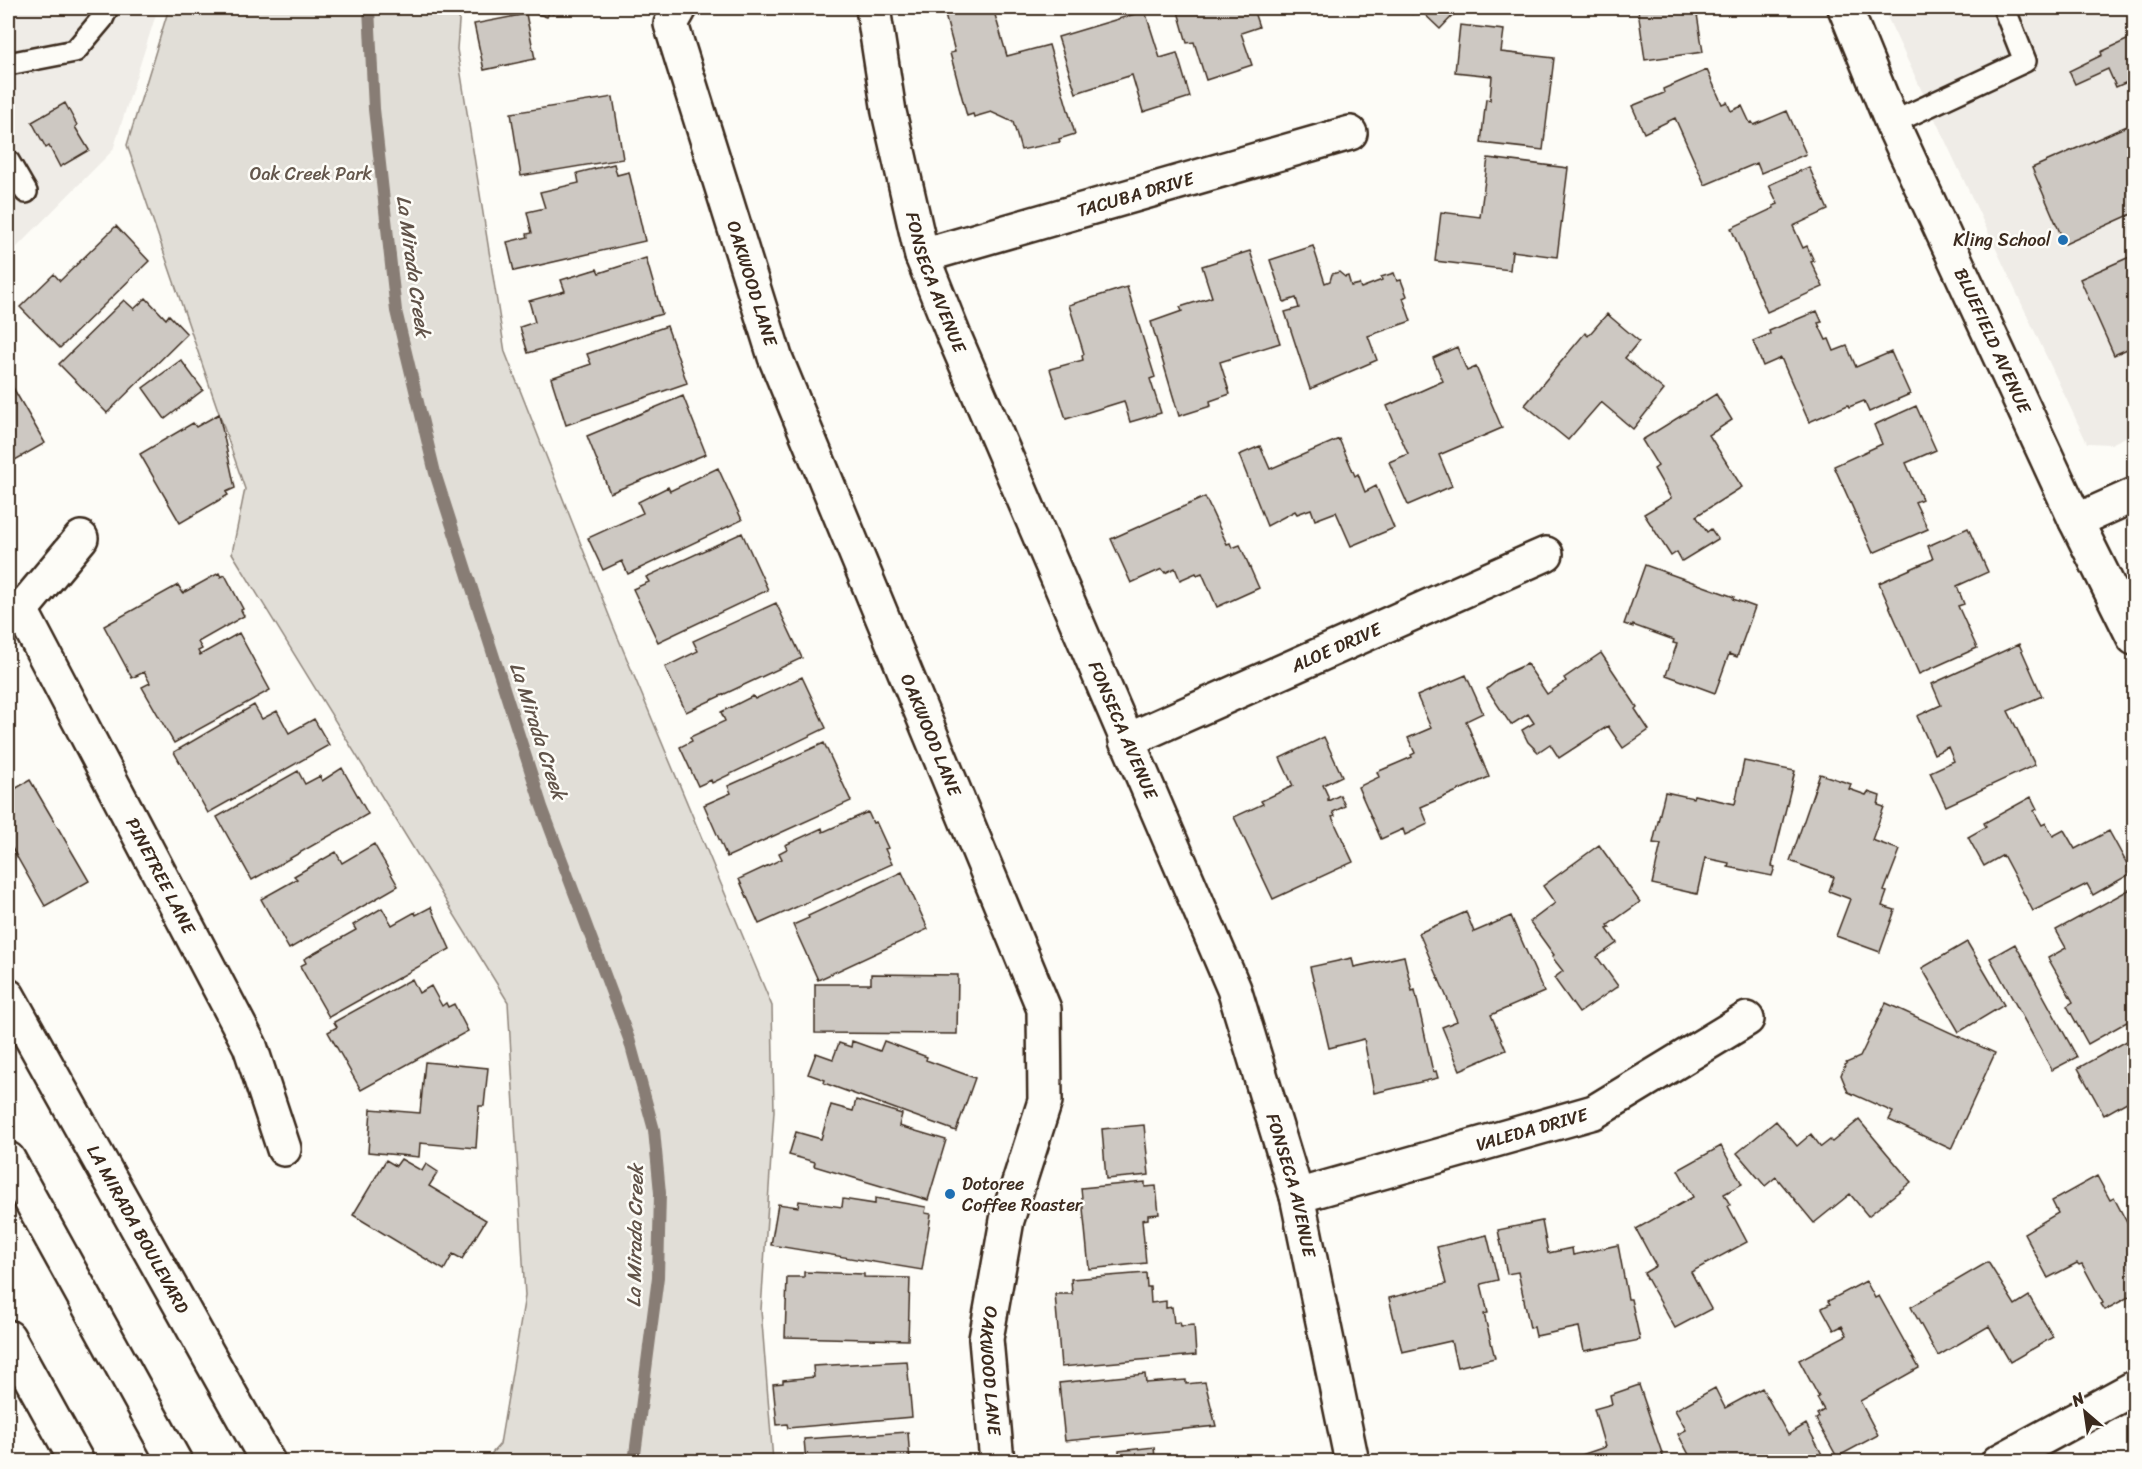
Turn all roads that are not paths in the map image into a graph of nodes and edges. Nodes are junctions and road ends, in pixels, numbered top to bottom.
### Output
1 (106, 8) edge
2 (873, 8) edge
3 (1845, 8) edge
4 (2004, 8) edge
5 (675, 16) edge
6 (8, 64) edge
7 (1892, 123) junction
8 (1350, 133) dead end
9 (8, 161) edge
10 (26, 192) dead end
11 (922, 256) junction
12 (2134, 495) edge
13 (2076, 521) junction
14 (81, 538) dead end
15 (1546, 554) dead end
16 (14, 614) edge
17 (2134, 638) edge
18 (1126, 741) junction
19 (8, 996) edge
20 (1747, 1020) dead end
21 (284, 1149) dead end
22 (8, 1159) edge
23 (1297, 1196) junction
24 (8, 1337) edge
25 (2134, 1388) edge
26 (77, 1461) edge
27 (175, 1461) edge
28 (268, 1461) edge
29 (997, 1461) edge
30 (1352, 1461) edge
31 (1998, 1461) edge

1 - 6 lane
2 - 11 street, FONSECA AVENUE
3 - 7 street, BLUEFIELD AVENUE
4 - 7 lane
5 - 29 street, OAKWOOD LANE
7 - 13 street, BLUEFIELD AVENUE
8 - 11 street, TACUBA DRIVE
9 - 10 lane
11 - 18 street, FONSECA AVENUE
12 - 13 street
13 - 17 street, BLUEFIELD AVENUE
14 - 16 street
15 - 18 street, ALOE DRIVE
16 - 21 street, PINETREE LANE
18 - 23 street, FONSECA AVENUE
19 - 28 street, LA MIRADA BOULEVARD
20 - 23 street, VALEDA DRIVE
22 - 27 street
23 - 30 street, FONSECA AVENUE
24 - 26 street
25 - 31 street

